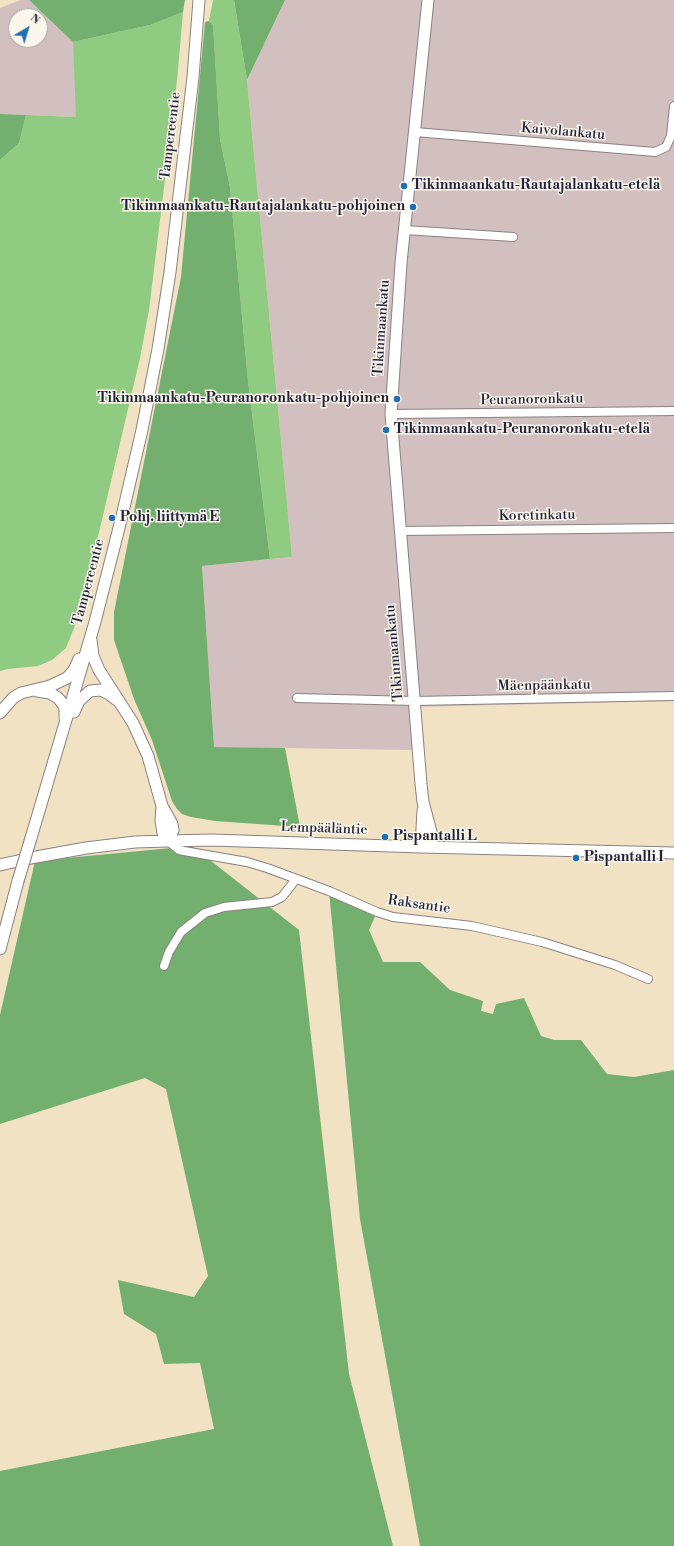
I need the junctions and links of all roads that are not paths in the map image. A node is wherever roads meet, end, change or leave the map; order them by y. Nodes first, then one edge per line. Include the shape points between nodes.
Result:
1 (199, 0) edge
2 (428, 0) edge
3 (674, 106) edge
4 (415, 132) junction
5 (405, 230) junction
6 (513, 237) dead end
7 (674, 411) edge
8 (391, 414) junction
9 (674, 528) edge
10 (400, 531) junction
11 (95, 622) junction
12 (91, 636) junction
13 (31, 690) junction
14 (674, 696) edge
15 (297, 698) dead end
16 (414, 701) junction
17 (126, 711) junction
18 (0, 713) edge
19 (65, 725) junction
20 (55, 758) junction
21 (168, 841) junction
22 (427, 847) junction
23 (674, 853) edge
24 (0, 865) edge
25 (296, 879) junction
26 (0, 949) edge
27 (164, 966) dead end
28 (648, 979) dead end

1 - 11 main road, Tampereentie via 193,77 158,349 142,430
2 - 4 main road, Tikinmaankatu
3 - 4 street, Kaivolankatu via 672,136 666,147 655,152
4 - 5 main road, Tikinmaankatu
5 - 6 street
5 - 8 main road, Tikinmaankatu
7 - 8 street, Peuranoronkatu
8 - 10 main road, Tikinmaankatu
9 - 10 street, Koretinkatu
10 - 16 main road, Tikinmaankatu
11 - 12 main road, Tampereentie
11 - 13 main road via 71,675 58,683
12 - 17 main road via 96,662
12 - 19 main road, Tampereentie
13 - 18 main road via 13,698
13 - 19 main road via 50,693 58,698 65,709
14 - 16 street, Mäenpäänkatu
15 - 16 street, Mäenpäänkatu
16 - 22 main road, Tikinmaankatu via 423,802 421,832
17 - 20 main road via 109,694 101,690 86,693 77,705 68,733
17 - 21 main road via 141,738 162,806 170,820 173,830
19 - 20 main road, Tampereentie
20 - 26 main road, Tampereentie, bridge
21 - 22 main road, Lempääläntie via 212,840
21 - 24 main road, Lempääläntie via 86,848
21 - 25 street, Raksantie via 179,850 247,862
22 - 23 main road, Lempääläntie
25 - 27 street via 282,897 272,902 224,907 205,913 181,932
25 - 28 street, Raksantie via 393,917 472,926 542,942 615,965

